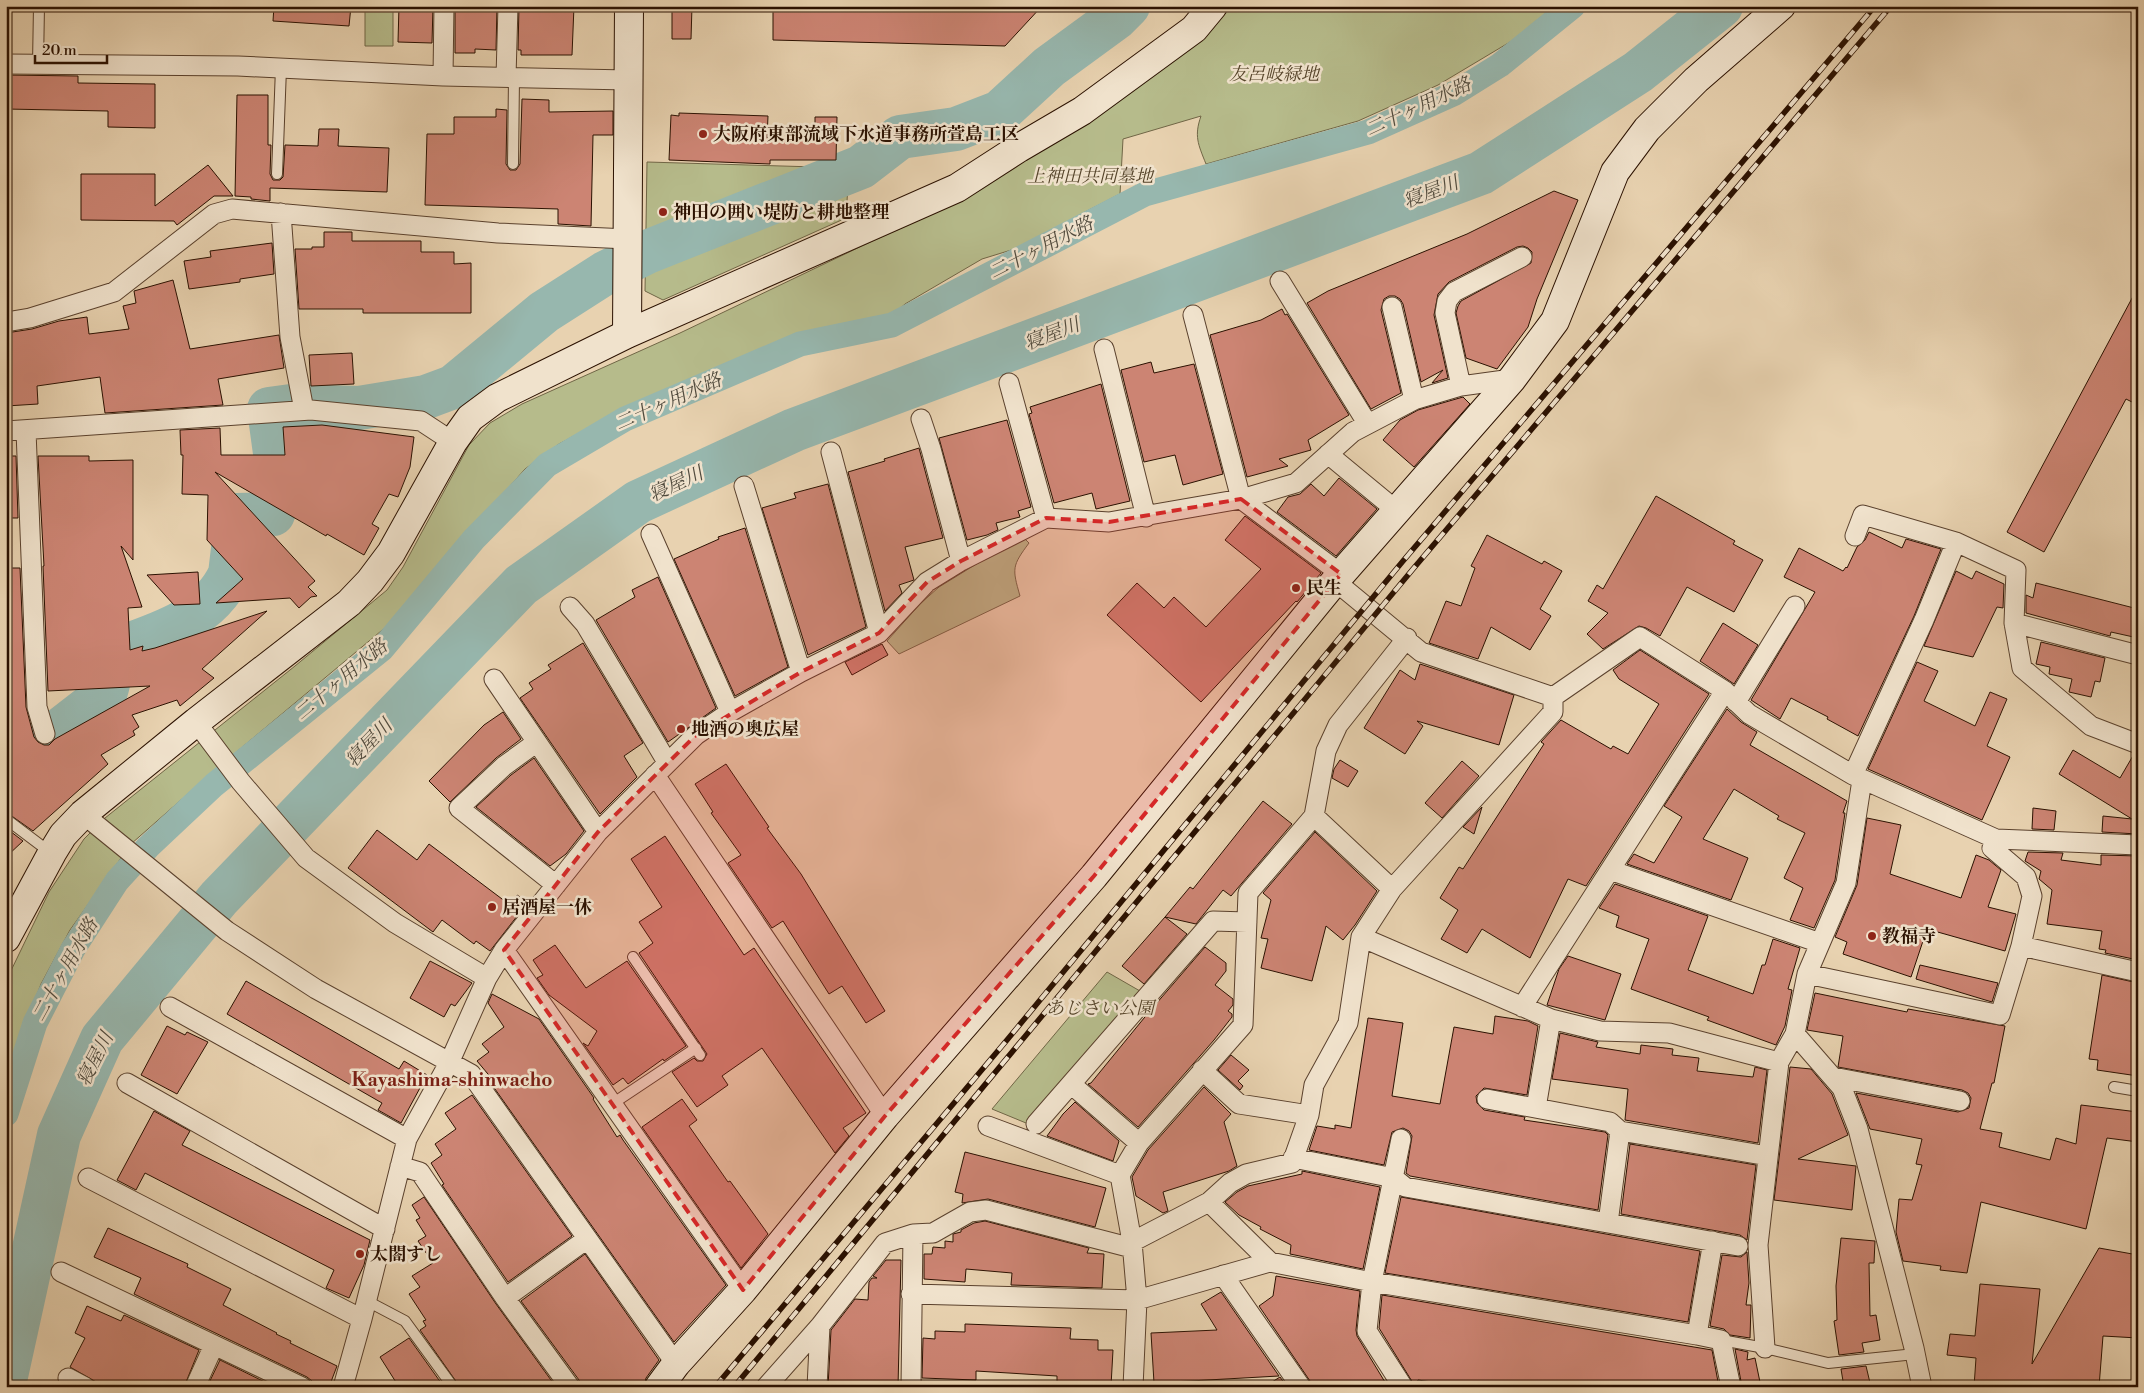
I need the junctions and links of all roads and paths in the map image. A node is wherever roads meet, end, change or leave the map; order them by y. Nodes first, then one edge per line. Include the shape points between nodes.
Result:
1 (39, 6) edge
2 (444, 6) edge
3 (508, 6) edge
4 (629, 6) edge
5 (1213, 6) edge
6 (1781, 6) edge
7 (6, 64) edge
8 (38, 64) junction
9 (281, 68) junction
10 (443, 76) junction
11 (510, 77) junction
12 (628, 80) junction
13 (513, 164) dead end
14 (277, 174) dead end
15 (281, 213) junction
16 (628, 239) junction
17 (1522, 258) dead end
18 (1280, 281) dead end
19 (1392, 307) dead end
20 (1193, 316) dead end
21 (6, 322) edge
22 (627, 334) junction
23 (1104, 349) dead end
24 (1512, 379) junction
25 (1009, 383) dead end
26 (1461, 386) junction
27 (1414, 400) junction
28 (304, 410) junction
29 (920, 419) dead end
30 (1367, 423) junction
31 (6, 431) edge
32 (26, 431) junction
33 (453, 442) junction
34 (831, 452) dead end
35 (1328, 454) junction
36 (744, 486) dead end
37 (1241, 499) junction
38 (1397, 510) junction
39 (1146, 517) junction
40 (1046, 518) junction
41 (651, 534) dead end
42 (1855, 536) dead end
43 (1956, 542) junction
44 (961, 561) junction
45 (1338, 578) junction
46 (1795, 606) dead end
47 (570, 608) dead end
48 (2014, 623) junction
49 (879, 633) junction
50 (1406, 638) junction
51 (2138, 655) edge
52 (801, 672) junction
53 (494, 679) dead end
54 (1730, 696) junction
55 (1553, 697) junction
56 (730, 712) junction
57 (201, 730) junction
58 (45, 734) dead end
59 (537, 742) junction
60 (2138, 744) edge
61 (661, 768) junction
62 (1857, 777) junction
63 (83, 814) junction
64 (1314, 816) junction
65 (6, 819) edge
66 (598, 832) junction
67 (1996, 839) junction
68 (2138, 846) edge
69 (52, 853) junction
70 (1610, 870) junction
71 (556, 885) junction
72 (1392, 889) junction
73 (1247, 922) junction
74 (1361, 936) junction
75 (6, 938) edge
76 (1820, 943) junction
77 (2021, 946) junction
78 (504, 950) junction
79 (633, 957) dead end
80 (2138, 972) edge
81 (1807, 974) junction
82 (487, 978) junction
83 (170, 1007) dead end
84 (1522, 1007) junction
85 (1550, 1019) junction
86 (1795, 1034) junction
87 (450, 1061) junction
88 (1779, 1062) junction
89 (1202, 1070) junction
90 (1833, 1077) junction
91 (127, 1083) dead end
92 (1071, 1084) junction
93 (2114, 1087) dead end
94 (2138, 1091) edge
95 (1487, 1099) dead end
96 (1960, 1101) dead end
97 (612, 1104) junction
98 (1536, 1108) junction
99 (1309, 1115) junction
100 (885, 1116) junction
101 (1036, 1124) dead end
102 (988, 1126) dead end
103 (1620, 1131) junction
104 (407, 1139) junction
105 (1400, 1139) dead end
106 (1139, 1143) junction
107 (1768, 1156) junction
108 (1293, 1158) junction
109 (400, 1166) junction
110 (1120, 1175) junction
111 (88, 1178) dead end
112 (1394, 1178) junction
113 (1209, 1202) junction
114 (1608, 1223) junction
115 (385, 1229) junction
116 (912, 1234) junction
117 (587, 1239) junction
118 (1713, 1241) junction
119 (1132, 1245) junction
120 (1738, 1246) dead end
121 (1270, 1262) junction
122 (62, 1272) dead end
123 (1223, 1275) junction
124 (1372, 1282) junction
125 (743, 1290) junction
126 (911, 1294) junction
127 (505, 1298) junction
128 (1137, 1300) junction
129 (364, 1310) junction
130 (820, 1326) junction
131 (1697, 1335) junction
132 (1722, 1340) junction
133 (214, 1345) junction
134 (1765, 1348) junction
135 (1915, 1354) junction
136 (676, 1364) junction
137 (68, 1378) dead end
138 (86, 1387) edge
139 (195, 1387) edge
140 (302, 1387) edge
141 (343, 1387) edge
142 (453, 1387) edge
143 (570, 1387) edge
144 (658, 1387) edge
145 (766, 1387) edge
146 (817, 1387) edge
147 (911, 1387) edge
148 (1133, 1387) edge
149 (1300, 1387) edge
150 (1402, 1387) edge
151 (1732, 1387) edge
152 (1922, 1387) edge

1 - 8 lane
2 - 10 street
3 - 11 street
4 - 12 street
5 - 22 street via 1194,29 1082,111 957,188
6 - 24 street via 1696,80 1647,129 1615,172 1555,321
7 - 8 street
8 - 9 street
9 - 10 street
9 - 14 lane
10 - 11 street
11 - 12 street
11 - 13 lane
12 - 16 street
15 - 16 street via 498,233
15 - 21 street via 232,209 214,214 114,292 30,318
15 - 28 street via 290,337
16 - 22 street
17 - 26 street via 1454,292 1447,300 1445,313
18 - 30 street
19 - 27 street
20 - 37 street
22 - 33 street via 497,398 470,418
23 - 39 street
24 - 26 street
24 - 38 street
25 - 40 street
26 - 27 street
27 - 30 street
28 - 32 street
28 - 33 street via 421,421
29 - 44 street
30 - 35 street
31 - 32 street
32 - 58 street via 37,707
33 - 57 street via 391,553 370,581 349,603
34 - 49 street
35 - 37 street via 1296,483
35 - 38 street
36 - 52 street
37 - 39 street
37 - 45 street
38 - 45 street
39 - 40 street via 1109,522
40 - 44 street
41 - 56 street
42 - 43 street via 1863,515
43 - 48 street via 2016,570
43 - 62 street
44 - 49 street via 927,582
45 - 50 street
45 - 100 street via 1094,876
46 - 54 street
47 - 61 street via 585,624
48 - 51 street
48 - 60 street via 2022,668 2091,726
49 - 52 street
50 - 55 street via 1421,652
50 - 64 street via 1338,725 1326,752
52 - 56 street
53 - 59 street
54 - 55 street via 1640,637
54 - 62 street via 1749,714
54 - 70 street
55 - 72 street via 1553,712
56 - 61 street via 696,735
57 - 63 street
57 - 82 street via 306,858 395,923
59 - 66 street
59 - 71 street via 504,766 459,808
61 - 66 street
61 - 100 street
62 - 67 street
62 - 76 street via 1846,883
63 - 69 street via 63,835
63 - 87 street via 220,925 316,989
64 - 72 street
64 - 73 street via 1248,893
65 - 69 lane
66 - 71 street
67 - 68 street
67 - 77 street via 1992,848 2026,877 2032,896
69 - 75 street
70 - 76 street
70 - 84 street
71 - 78 street
72 - 74 street
73 - 89 street via 1243,1025
73 - 92 street via 1213,921
74 - 84 street
74 - 99 street via 1348,1023 1314,1086
76 - 81 street
77 - 80 street
77 - 81 street via 2000,1015
78 - 82 street
78 - 97 street
79 - 97 lane via 698,1052
81 - 86 street
82 - 87 street
83 - 104 street
84 - 85 street
85 - 88 street via 1600,1031 1669,1033
85 - 98 street
86 - 88 street
86 - 90 street
87 - 104 street
87 - 117 street via 471,1074
88 - 107 street
89 - 99 street via 1239,1104
89 - 106 street
90 - 96 street
90 - 135 street via 1842,1088 1858,1129
91 - 115 street
92 - 101 street
92 - 106 street
93 - 94 lane
95 - 98 street
97 - 125 street
98 - 103 street via 1610,1122
99 - 108 street
100 - 125 street
102 - 110 street
103 - 107 street
103 - 114 street
104 - 109 street
105 - 112 street
106 - 110 street
107 - 134 street via 1758,1245
108 - 112 street
108 - 113 street via 1292,1163 1246,1174 1230,1182
109 - 115 street
109 - 127 street via 420,1172
110 - 119 street
111 - 129 street
112 - 114 street via 1405,1187
112 - 124 street
113 - 119 street
113 - 121 street
114 - 118 street
115 - 129 street
116 - 119 street via 933,1233 970,1212 986,1210
116 - 126 street
116 - 130 street via 885,1243
117 - 127 street
117 - 136 street
118 - 120 street
118 - 131 street
119 - 128 street
121 - 123 street
121 - 124 street
122 - 133 street
123 - 128 street
123 - 149 street
124 - 131 street
124 - 150 street via 1367,1331
125 - 136 street
126 - 128 street
126 - 147 street
127 - 143 street
128 - 148 street
129 - 141 street
129 - 142 lane via 405,1321
130 - 145 street
130 - 146 street
131 - 132 street
132 - 134 lane
132 - 151 street
133 - 139 street
133 - 140 street
134 - 135 lane via 1828,1363
135 - 152 street
136 - 144 street
137 - 138 street

